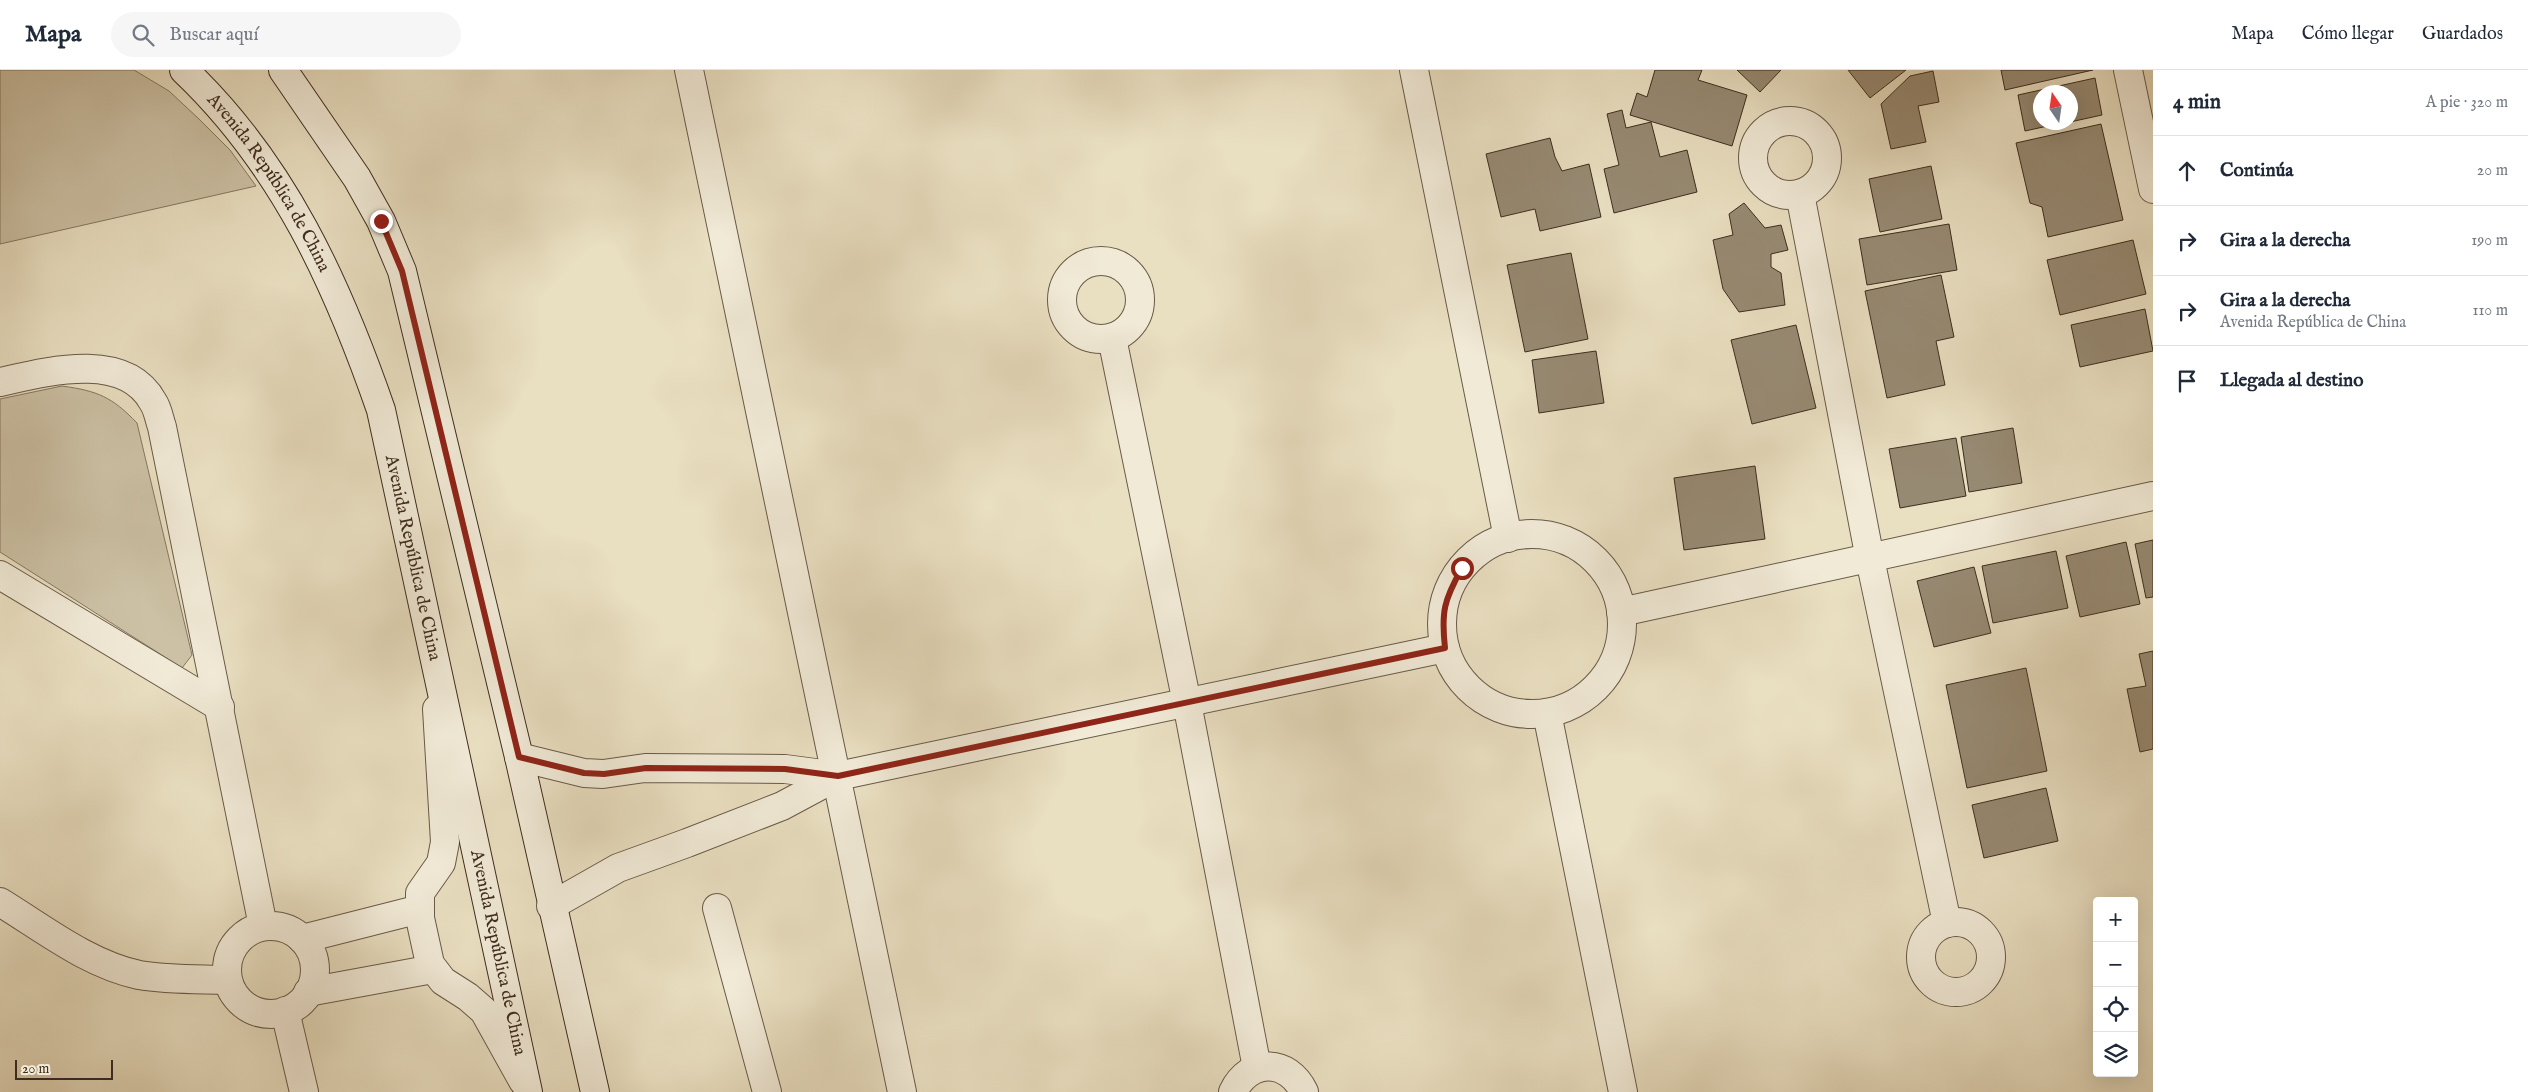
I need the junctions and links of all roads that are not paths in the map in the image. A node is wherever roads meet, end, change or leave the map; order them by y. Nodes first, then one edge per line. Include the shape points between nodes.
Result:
1 (184, 70) edge
2 (283, 70) edge
3 (689, 70) edge
4 (1414, 70) edge
5 (2128, 70) edge
6 (2153, 189) edge
7 (1800, 194) dead end
8 (1112, 338) dead end
9 (0, 382) edge
10 (2153, 496) edge
11 (1508, 538) junction
12 (1870, 559) junction
13 (0, 575) edge
14 (1621, 612) junction
15 (433, 645) junction
16 (1445, 648) junction
17 (1187, 703) junction
18 (220, 707) junction
19 (1547, 713) junction
20 (519, 757) junction
21 (838, 776) junction
22 (0, 902) edge
23 (552, 906) junction
24 (716, 908) dead end
25 (420, 909) junction
26 (1946, 923) dead end
27 (263, 926) junction
28 (302, 939) junction
29 (434, 969) junction
30 (227, 980) junction
31 (308, 992) junction
32 (286, 1011) junction
33 (1257, 1068) junction
34 (528, 1091) edge
35 (304, 1092) edge
36 (595, 1092) edge
37 (767, 1092) edge
38 (902, 1092) edge
39 (1233, 1092) edge
40 (1304, 1092) edge
41 (1623, 1092) edge

1 - 15 street, Avenida República de China via 211,96 256,151 317,252 350,326 381,410
2 - 20 street via 357,178 381,221 402,271
3 - 21 street
4 - 11 street
5 - 6 street
7 - 12 street
8 - 17 street
9 - 18 street via 70,368 93,369 130,379 146,391 162,427
10 - 12 street
11 - 14 street via 1536,534 1563,540 1587,552 1606,572 1619,597
11 - 16 street via 1482,549 1462,568 1448,593 1442,620
12 - 14 street
12 - 26 street
13 - 18 street
14 - 19 street via 1623,626 1618,655 1603,681 1581,701
15 - 25 street via 445,842 441,863 420,893
15 - 34 street, Avenida República de China
16 - 17 street
16 - 19 street via 1456,673 1474,694 1499,708 1526,715
17 - 21 street
17 - 33 street
18 - 27 street
19 - 41 street
20 - 21 street via 584,773 604,774 646,768 785,769
20 - 23 street
21 - 23 street via 782,806 618,868
21 - 38 street
22 - 30 street via 87,956 110,966 178,979
23 - 36 street
24 - 37 street
25 - 28 street
25 - 29 street via 425,949
27 - 28 street via 284,928
27 - 30 street via 250,931 230,952
28 - 31 street via 314,964 314,979
29 - 31 street
29 - 34 street via 443,981 484,1011
30 - 32 street via 233,993 256,1012
31 - 32 street via 299,1004
32 - 35 street
33 - 39 street via 1246,1074
33 - 40 street via 1281,1068 1299,1082

